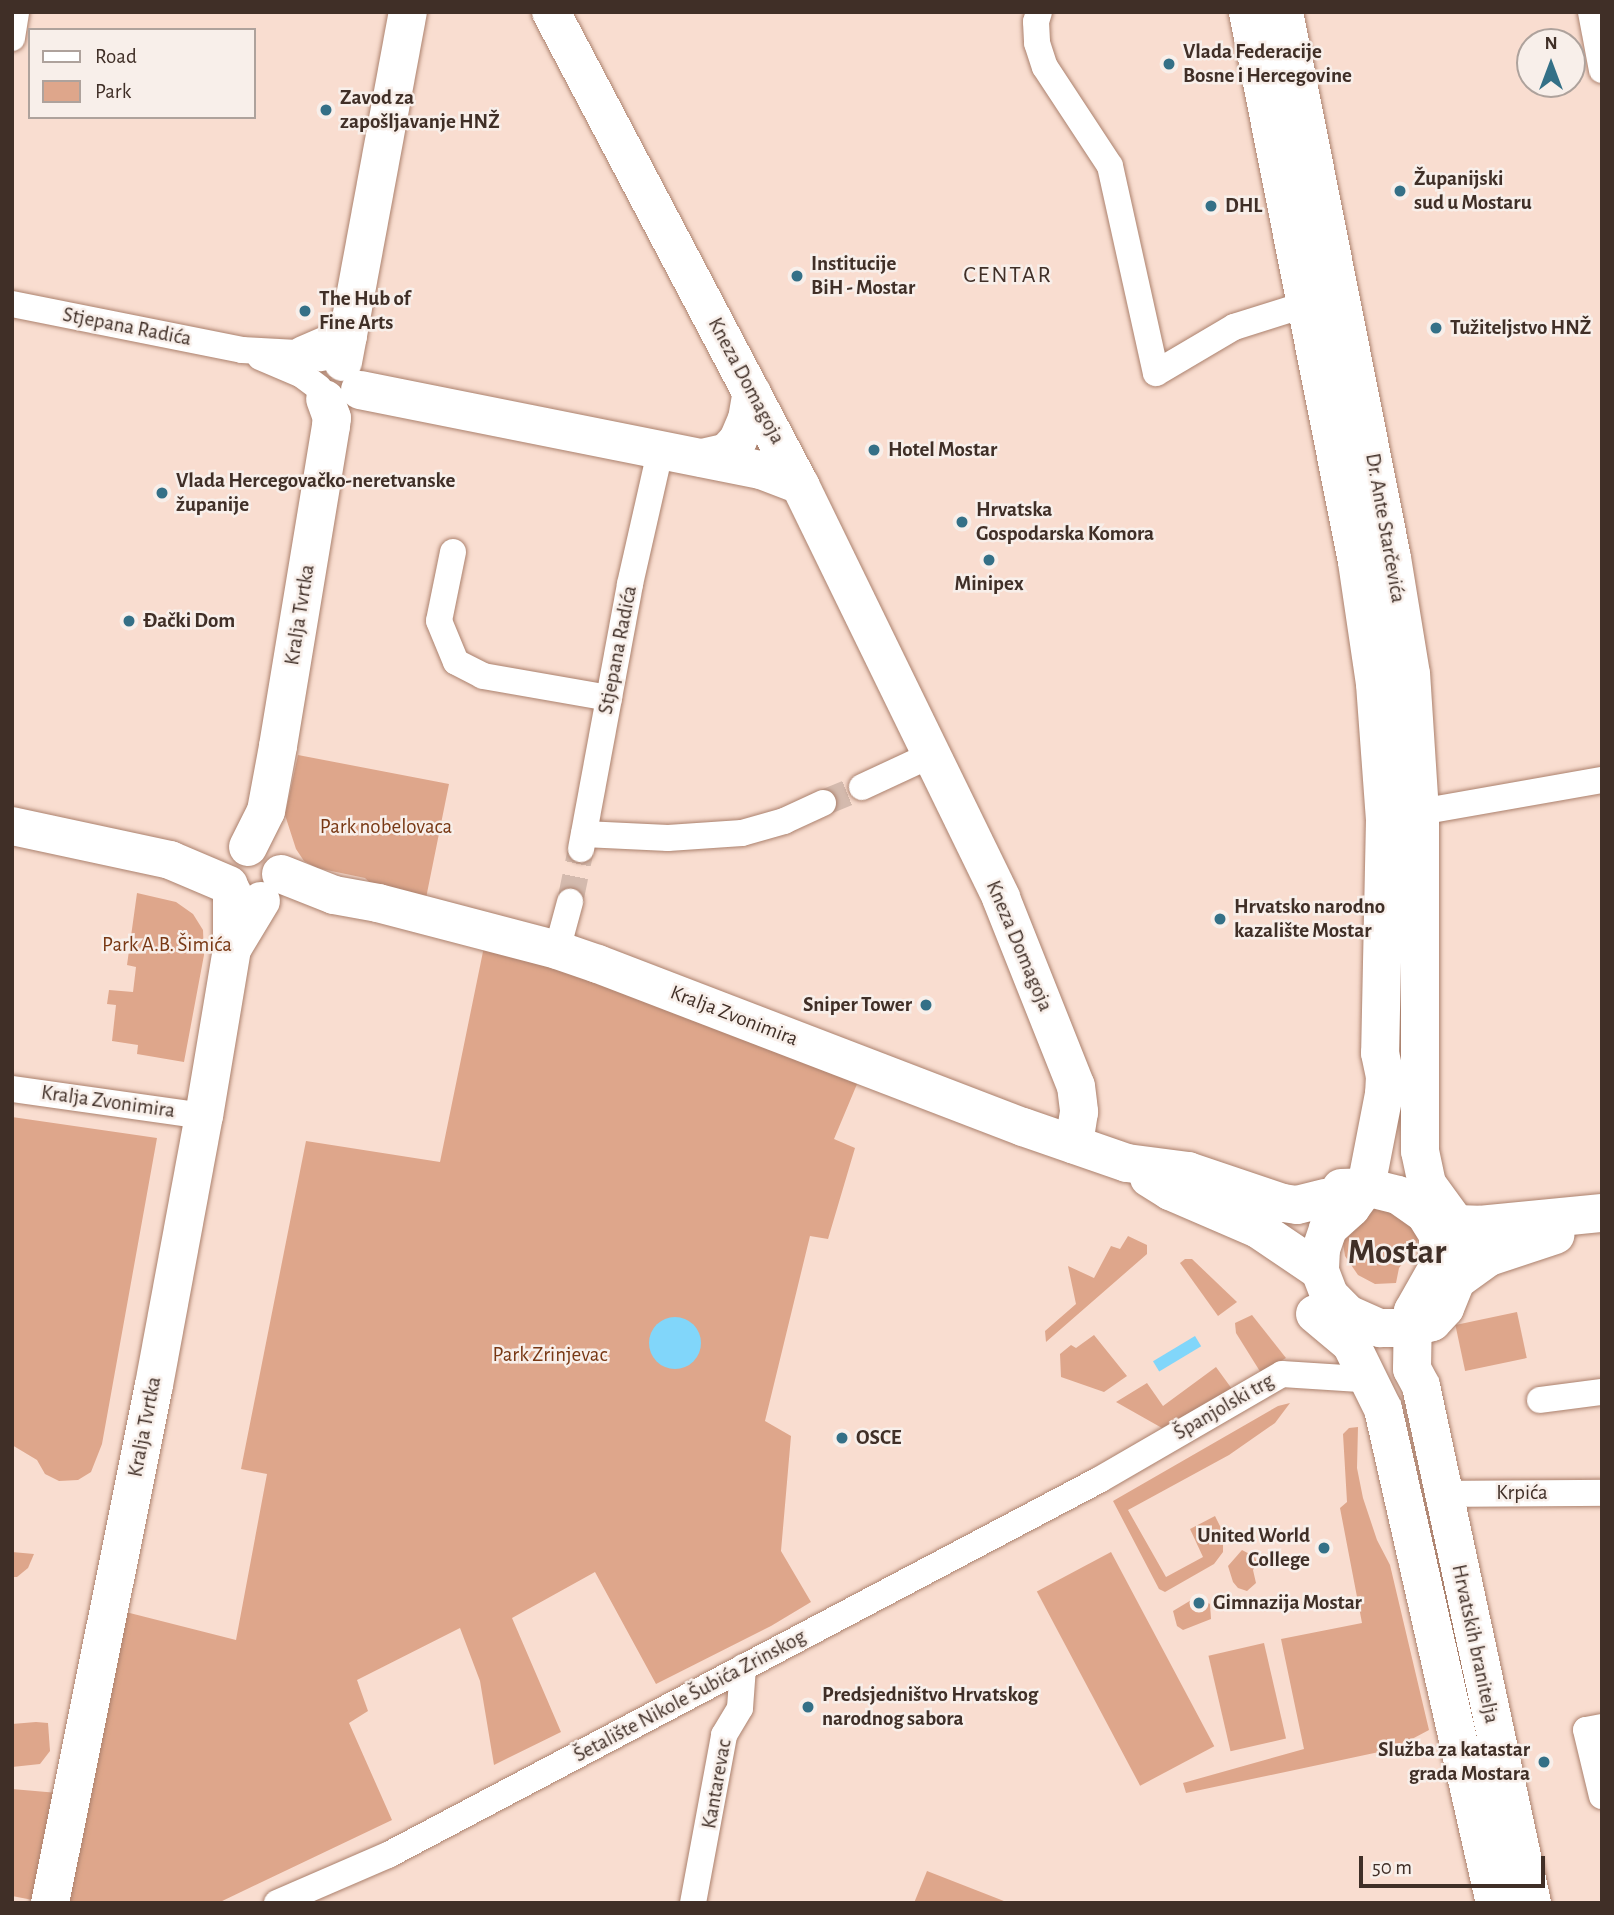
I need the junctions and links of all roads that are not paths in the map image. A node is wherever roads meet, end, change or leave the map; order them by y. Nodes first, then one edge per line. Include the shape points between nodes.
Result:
1 (16, 12) edge
2 (551, 12) edge
3 (1039, 12) edge
4 (1248, 12) edge
5 (1284, 12) edge
6 (1591, 12) edge
7 (408, 19) edge
8 (12, 38) edge
9 (1602, 70) edge
10 (12, 304) edge
11 (1307, 304) junction
12 (242, 350) junction
13 (335, 379) junction
14 (752, 392) junction
15 (660, 452) junction
16 (702, 458) junction
17 (800, 485) junction
18 (453, 552) dead end
19 (609, 698) junction
20 (930, 755) junction
21 (1602, 779) edge
22 (862, 787) tunnel mouth
23 (822, 803) tunnel mouth
24 (1420, 812) junction
25 (12, 826) edge
26 (253, 877) junction
27 (570, 902) tunnel mouth
28 (557, 950) junction
29 (1399, 1052) junction
30 (12, 1088) edge
31 (204, 1116) junction
32 (1074, 1145) junction
33 (1127, 1163) junction
34 (1345, 1191) junction
35 (1431, 1213) junction
36 (1602, 1213) edge
37 (1602, 1220) edge
38 (1309, 1263) junction
39 (1457, 1280) junction
40 (1357, 1320) junction
41 (1421, 1325) junction
42 (1360, 1378) dead end
43 (1602, 1392) edge
44 (1540, 1400) dead end
45 (1383, 1409) junction
46 (1098, 1480) joint
47 (1602, 1493) edge
48 (1443, 1494) junction
49 (743, 1668) junction
50 (1594, 1728) edge
51 (1602, 1796) edge
52 (50, 1903) edge
53 (277, 1903) edge
54 (693, 1903) edge
55 (1495, 1903) edge
56 (1532, 1903) edge

1 - 8 street
2 - 14 main road, Kneza Domagoja
3 - 11 street via 1037,43 1045,67 1110,166 1156,373 1234,327
4 - 11 main road
5 - 24 main road, Dr. Ante Starčevića via 1392,558 1410,674
6 - 9 street
7 - 13 main road, Kralja Tvrtka
10 - 12 street, Stjepana Radića
11 - 29 main road via 1376,684
12 - 13 street, Stjepana Radića
12 - 13 street, Stjepana Radića via 302,375
13 - 15 main road, Stjepana Radića
13 - 26 main road, Kralja Tvrtka
14 - 16 main road via 738,440 727,452
14 - 17 main road, Kneza Domagoja
15 - 16 main road, Stjepana Radića
15 - 19 street, Stjepana Radića
16 - 17 main road, Stjepana Radića via 761,470
17 - 20 main road, Kneza Domagoja
18 - 19 street via 439,621 456,662 483,676
19 - 23 street, Stjepana Radića via 582,841 741,833 785,821
20 - 22 street
20 - 32 main road, Kneza Domagoja via 1001,898 1071,1071 1079,1099
21 - 24 street
24 - 29 main road, Dr. Ante Starčevića
25 - 26 main road, Kralja Zvonimira
26 - 28 main road, Kralja Zvonimira via 378,903
26 - 31 main road, Kralja Tvrtka via 232,949
27 - 28 street
28 - 32 main road, Kralja Zvonimira
29 - 34 main road, Dr. Ante Starčevića via 1385,1076 1384,1094
29 - 35 main road, Dr. Ante Starčevića via 1422,1073 1422,1170
29 - 35 main road, Dr. Ante Starčevića via 1408,1071 1403,1123 1405,1181
30 - 31 street, Kralja Zvonimira
31 - 52 main road, Kralja Tvrtka
32 - 33 main road, Kralja Zvonimira
33 - 34 main road, Kralja Zvonimira via 1188,1171 1297,1205
33 - 38 main road, Kralja Zvonimira via 1170,1191 1240,1221
34 - 35 main road
34 - 38 main road via 1352,1208 1328,1229 1321,1249
35 - 36 main road via 1501,1224
35 - 39 main road, Dr. Ante Starčevića via 1462,1253
35 - 41 main road via 1441,1255 1413,1311
37 - 39 main road via 1489,1257
38 - 40 main road via 1329,1295
38 - 45 main road via 1299,1285 1305,1298 1325,1325 1351,1344
39 - 41 main road via 1445,1308
40 - 41 main road via 1380,1328
40 - 45 main road via 1372,1343 1383,1374
41 - 48 main road, Hrvatskih branitelja via 1412,1370 1421,1385
42 - 46 street, Španjolski trg via 1282,1374
43 - 44 street
45 - 55 main road
46 - 49 street, Šetalište Nikole Šubića Zrinskog
47 - 48 street, Krpića
48 - 56 main road, Hrvatskih branitelja
49 - 53 street, Šetalište Nikole Šubića Zrinskog via 388,1855
49 - 54 street, Kantarevac via 740,1708 724,1734
50 - 51 street

